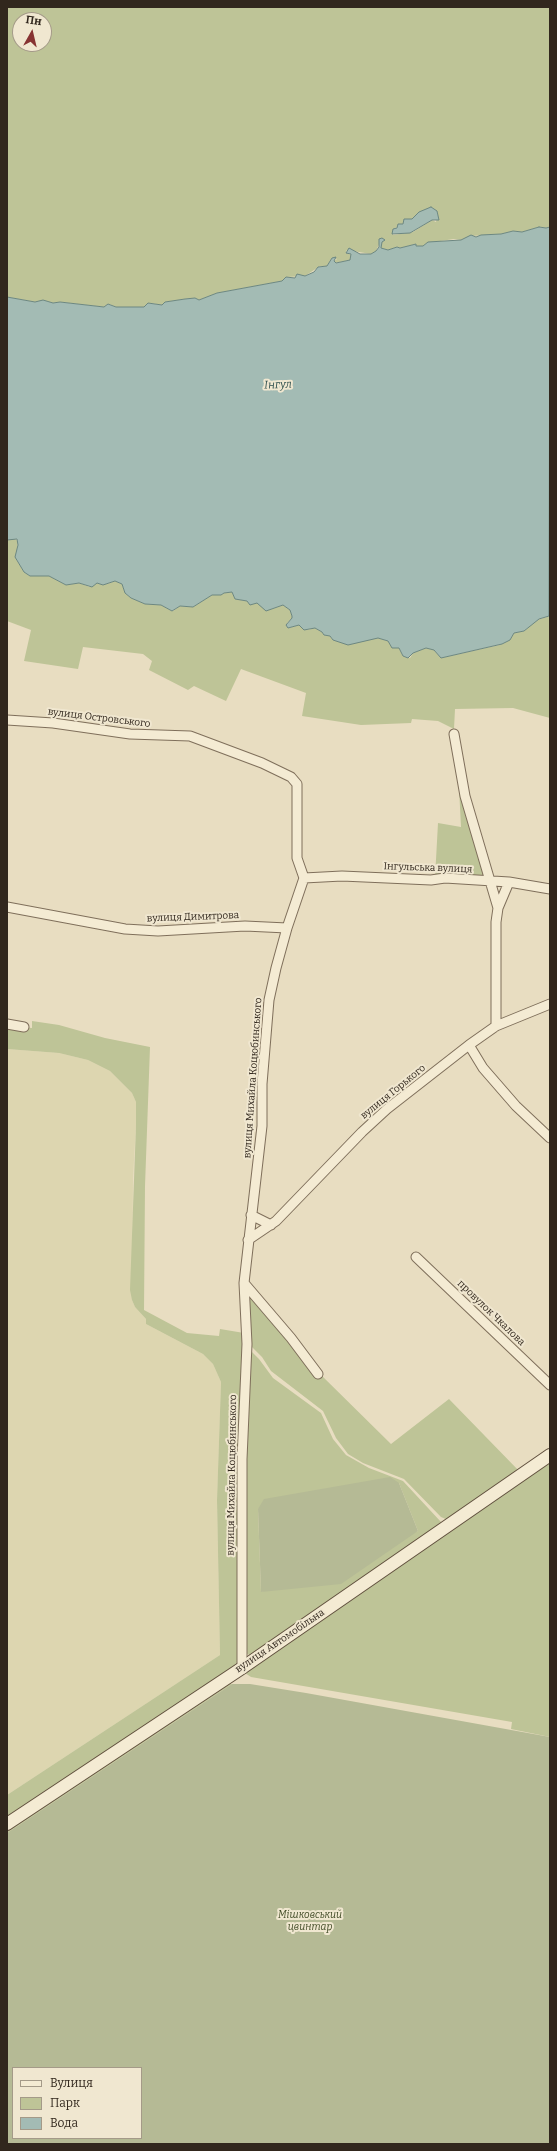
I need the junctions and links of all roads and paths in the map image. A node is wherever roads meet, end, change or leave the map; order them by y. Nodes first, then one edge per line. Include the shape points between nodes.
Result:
1 (7, 720) edge
2 (454, 734) dead end
3 (304, 878) junction
4 (489, 881) junction
5 (509, 882) junction
6 (550, 889) edge
7 (7, 907) edge
8 (498, 908) junction
9 (287, 928) junction
10 (550, 1004) edge
11 (7, 1024) edge
12 (496, 1026) junction
13 (24, 1027) dead end
14 (469, 1045) junction
15 (550, 1138) edge
16 (251, 1215) junction
17 (271, 1225) junction
18 (248, 1240) junction
19 (416, 1258) dead end
20 (244, 1283) junction
21 (318, 1374) dead end
22 (550, 1385) edge
23 (550, 1455) edge
24 (242, 1668) junction
25 (7, 1824) edge

1 - 3 street, вулиця Островського via 53,723 130,734 190,736 262,763 291,777 297,784 297,858
2 - 4 street via 465,796
3 - 4 street, Інгульська вулиця via 342,876
3 - 9 street, вулиця Михайла Коцюбинського
4 - 5 street, Інгульська вулиця
4 - 8 street via 494,889
5 - 6 street, Інгульська вулиця
5 - 8 street
7 - 9 street, вулиця Димитрова via 125,929 158,931 245,926
8 - 12 street
9 - 16 street, вулиця Михайла Коцюбинського via 269,1000 262,1084 262,1126
10 - 12 street, вулиця Горького
11 - 13 street
12 - 14 street, вулиця Горького
14 - 15 street via 482,1068 516,1106
14 - 17 street, вулиця Горького via 387,1109
16 - 17 street
16 - 18 street, вулиця Михайла Коцюбинського
17 - 18 street, вулиця Горького
18 - 20 street, вулиця Михайла Коцюбинського
19 - 22 street, провулок Чкалова
20 - 21 street
20 - 24 street, вулиця Михайла Коцюбинського via 247,1344 242,1459
23 - 24 street, вулиця Автомобільна
24 - 25 street, вулиця Автомобільна via 233,1677

